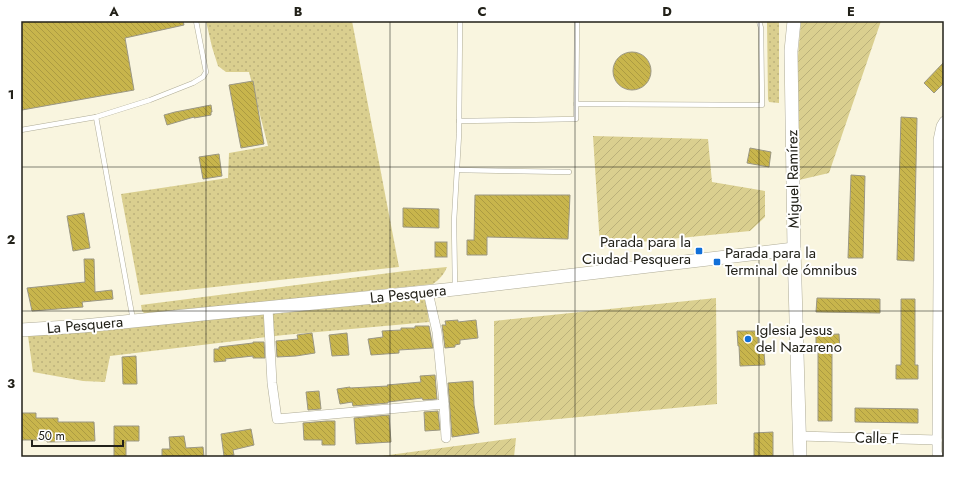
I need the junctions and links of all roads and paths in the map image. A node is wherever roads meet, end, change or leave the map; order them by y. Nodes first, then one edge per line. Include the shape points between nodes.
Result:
1 (196, 21) edge
2 (460, 21) edge
3 (577, 21) edge
4 (759, 21) edge
5 (794, 21) edge
6 (576, 104) junction
7 (96, 117) junction
8 (459, 121) junction
9 (944, 121) edge
10 (21, 130) edge
11 (457, 170) junction
12 (570, 172) dead end
13 (794, 249) junction
14 (455, 289) junction
15 (428, 292) junction
16 (941, 295) edge
17 (268, 308) junction
18 (133, 321) junction
19 (21, 330) edge
20 (444, 404) junction
21 (799, 436) junction
22 (446, 438) dead end
23 (936, 440) junction
24 (800, 457) edge
25 (939, 457) edge

1 - 7 lane via 206,72 203,77 150,100
2 - 8 lane
3 - 6 lane
4 - 6 lane via 762,105
5 - 13 main road, Miguel Ramírez via 791,52
6 - 8 lane via 576,119
7 - 10 lane
7 - 18 lane
8 - 11 lane
9 - 16 street via 938,140
11 - 12 lane
11 - 14 lane via 454,221
13 - 14 main road, La Pesquera
13 - 21 main road, Miguel Ramírez
14 - 15 main road, La Pesquera
15 - 17 main road, La Pesquera
15 - 20 street via 437,332
16 - 23 street
17 - 18 main road, La Pesquera
17 - 20 street via 272,383 277,419
18 - 19 main road, La Pesquera
20 - 22 street
21 - 23 street, Calle F
21 - 24 main road, Miguel Ramírez
23 - 25 street

